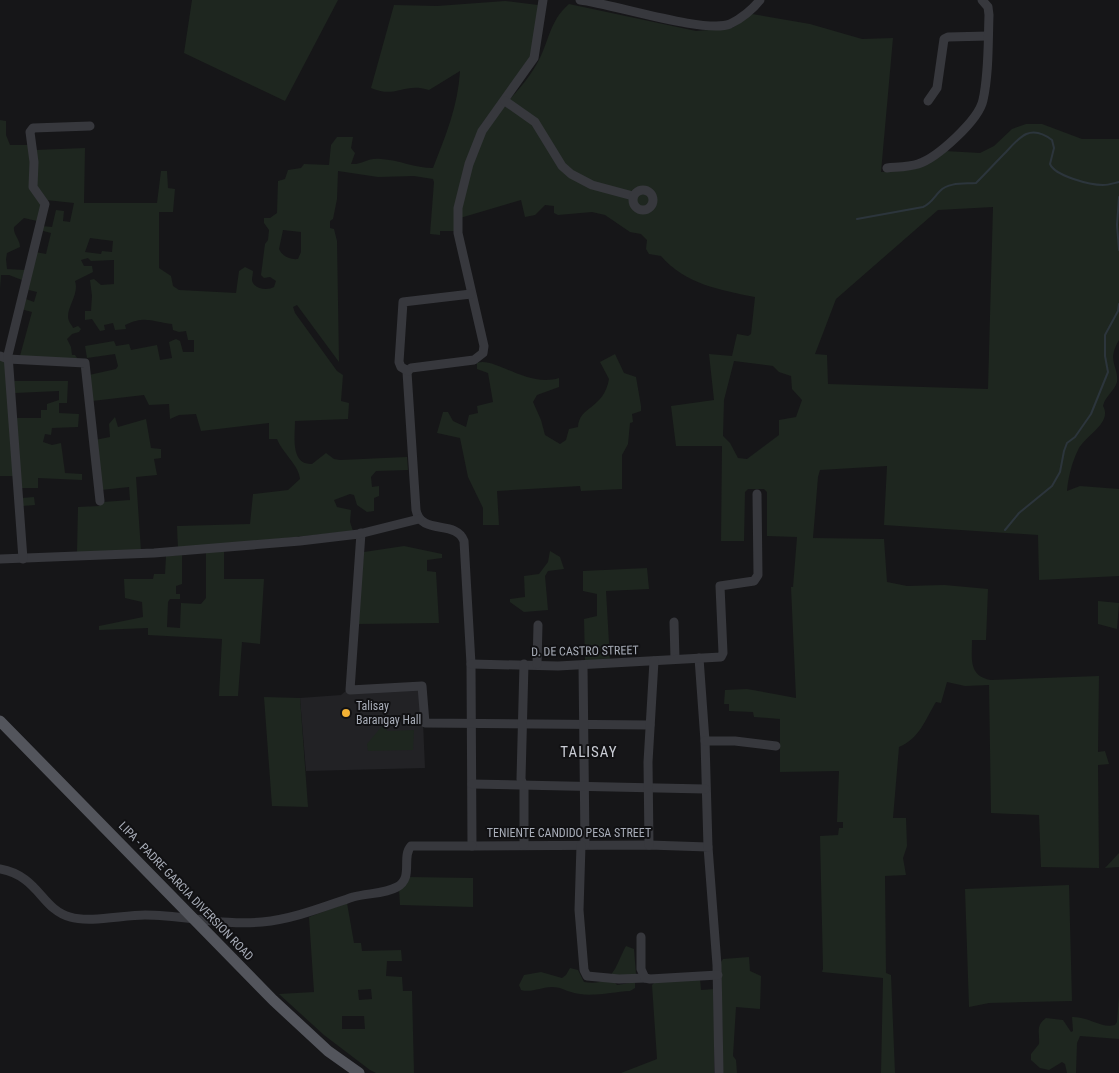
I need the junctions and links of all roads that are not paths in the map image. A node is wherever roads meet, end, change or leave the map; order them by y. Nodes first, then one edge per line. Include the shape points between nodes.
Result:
1 (543, 0) edge
2 (580, 0) edge
3 (760, 0) edge
4 (982, 0) edge
5 (988, 36) junction
6 (505, 100) junction
7 (928, 101) dead end
8 (90, 126) dead end
9 (887, 168) dead end
10 (633, 196) dead end
11 (470, 294) junction
12 (4, 358) edge
13 (408, 370) junction
14 (757, 494) dead end
15 (100, 501) dead end
16 (419, 519) junction
17 (361, 533) junction
18 (23, 558) junction
19 (0, 559) edge
20 (674, 622) dead end
21 (538, 625) dead end
22 (699, 658) junction
23 (675, 659) junction
24 (654, 661) junction
25 (471, 664) junction
26 (524, 664) junction
27 (537, 664) junction
28 (583, 665) junction
29 (0, 721) edge
30 (471, 723) junction
31 (524, 724) junction
32 (585, 724) junction
33 (650, 725) junction
34 (705, 741) junction
35 (776, 746) dead end
36 (472, 784) junction
37 (522, 784) junction
38 (584, 785) junction
39 (649, 788) junction
40 (705, 789) junction
41 (583, 845) junction
42 (649, 845) junction
43 (472, 846) junction
44 (524, 846) junction
45 (708, 847) junction
46 (0, 869) edge
47 (192, 918) junction
48 (641, 937) dead end
49 (718, 975) junction
50 (645, 978) junction
51 (358, 1073) edge
52 (719, 1073) edge

1 - 6 street via 534,58
2 - 3 street via 699,26 729,24
4 - 5 street via 988,7
5 - 7 street via 944,39 937,88
5 - 9 street via 983,100 976,113 953,140 931,158 912,166
6 - 10 street via 535,122 562,166 571,174 592,185
6 - 11 street via 482,131 459,204 458,233
8 - 12 street via 30,130 33,187 45,204
11 - 13 street via 484,346 482,356
11 - 13 street via 403,302 399,362
12 - 15 street via 85,363
12 - 18 street
13 - 16 street via 410,444
14 - 22 street, D. DE CASTRO STREET via 758,578 720,586 723,653 719,657
16 - 17 street
16 - 25 street, TENIENTE CANDIDO PESA STREET via 429,526 456,532 463,538
17 - 18 street via 154,553
17 - 30 street via 350,690 420,686 425,723
18 - 19 street
20 - 23 street
21 - 27 street
22 - 23 street, D. DE CASTRO STREET
22 - 34 street
23 - 24 street, D. DE CASTRO STREET
24 - 28 street, D. DE CASTRO STREET
24 - 33 street
25 - 26 street, D. DE CASTRO STREET
25 - 30 street, TENIENTE CANDIDO PESA STREET
26 - 27 street, D. DE CASTRO STREET
26 - 31 street
27 - 28 street, D. DE CASTRO STREET
28 - 32 street
29 - 47 main road, LIPA - PADRE GARCIA DIVERSION ROAD
30 - 31 street
30 - 36 street, TENIENTE CANDIDO PESA STREET
31 - 32 street
31 - 37 street
32 - 33 street
32 - 38 street
33 - 39 street
34 - 35 street
34 - 40 street
36 - 37 street
36 - 43 street, TENIENTE CANDIDO PESA STREET
37 - 38 street
37 - 44 street
38 - 39 street
38 - 41 street
39 - 40 street
39 - 42 street
40 - 45 street
41 - 42 street, TENIENTE CANDIDO PESA STREET
41 - 44 street, TENIENTE CANDIDO PESA STREET
41 - 50 street via 579,910 584,970 587,976 619,980
42 - 45 street, TENIENTE CANDIDO PESA STREET
43 - 44 street, TENIENTE CANDIDO PESA STREET
43 - 47 street via 410,846 406,876 398,887 354,896 293,918 236,923
45 - 49 street
46 - 47 street via 27,880 54,909 71,918 149,915
47 - 51 main road, LIPA - PADRE GARCIA DIVERSION ROAD via 305,1030
48 - 50 street
49 - 50 street
49 - 52 street

